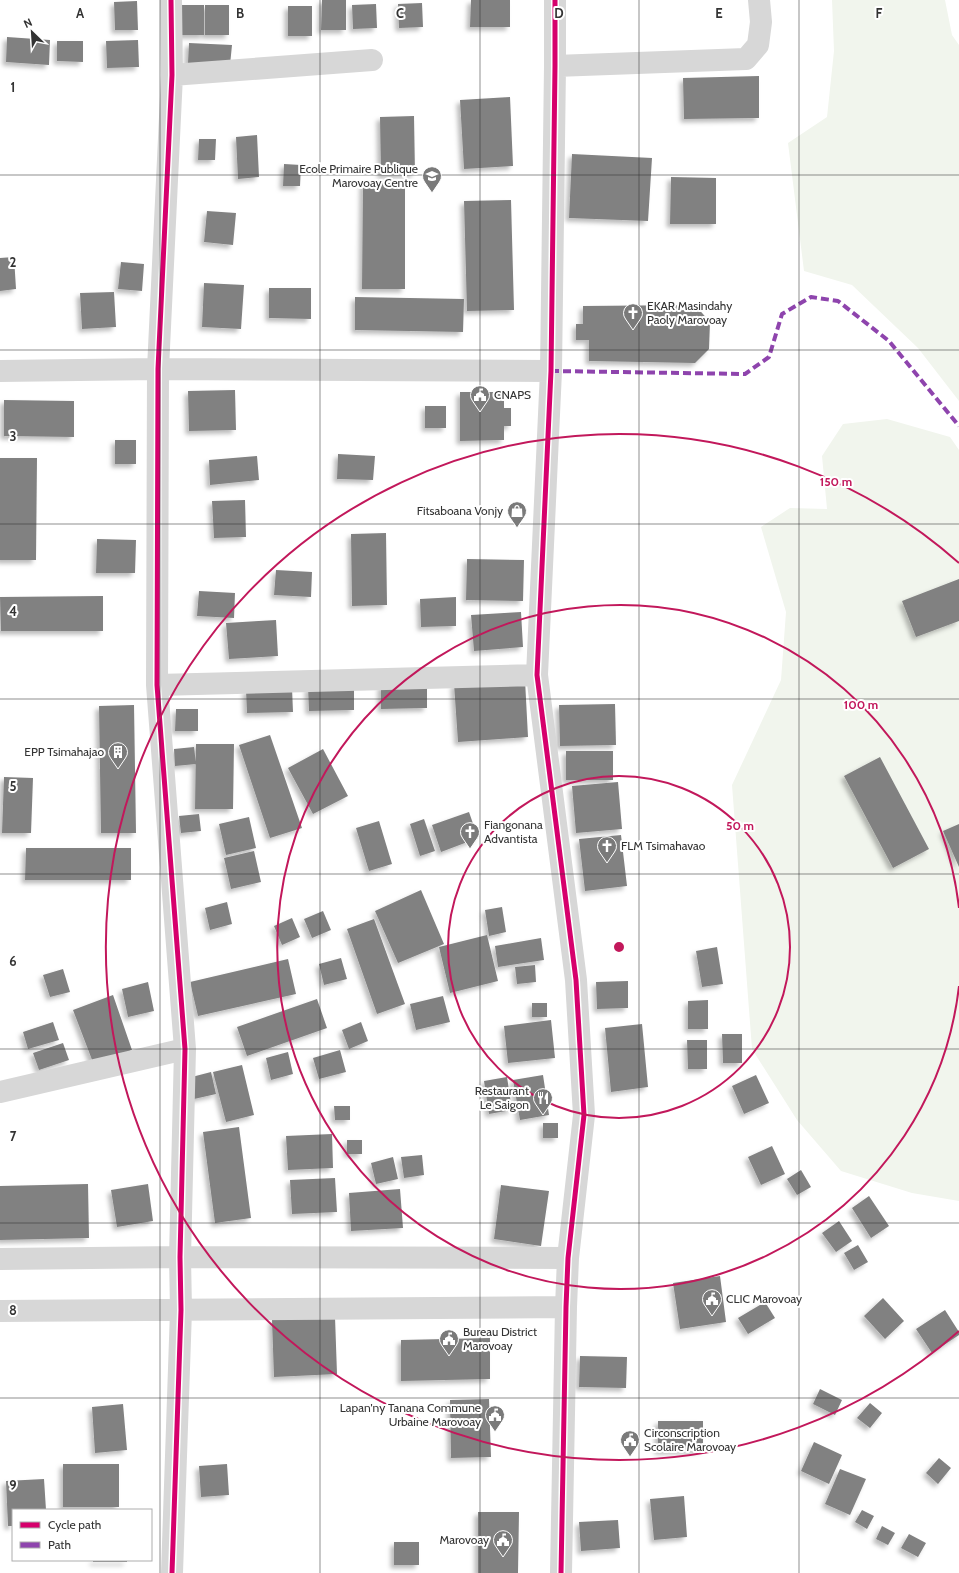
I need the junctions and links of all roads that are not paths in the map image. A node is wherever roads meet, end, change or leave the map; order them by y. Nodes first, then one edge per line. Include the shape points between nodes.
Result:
1 (171, 0) edge
2 (555, 0) edge
3 (759, 0) edge
4 (372, 60) dead end
5 (555, 66) junction
6 (172, 75) junction
7 (158, 369) junction
8 (0, 371) edge
9 (550, 371) junction
10 (537, 675) junction
11 (157, 685) junction
12 (184, 1050) junction
13 (0, 1092) edge
14 (180, 1257) junction
15 (568, 1258) junction
16 (0, 1259) edge
17 (566, 1307) junction
18 (181, 1310) junction
19 (0, 1311) edge
20 (172, 1573) edge
21 (561, 1573) edge

1 - 6 street
2 - 5 street
3 - 5 street via 761,22 758,45 746,59
4 - 6 street
5 - 9 street
6 - 7 street
7 - 8 street
7 - 9 street
7 - 11 street
9 - 10 street
10 - 11 street
10 - 15 street via 576,980 584,1116
11 - 12 street
12 - 13 street
12 - 14 street
14 - 15 street
14 - 16 street
14 - 18 street
15 - 17 street
17 - 18 street
17 - 21 street
18 - 19 street
18 - 20 street

